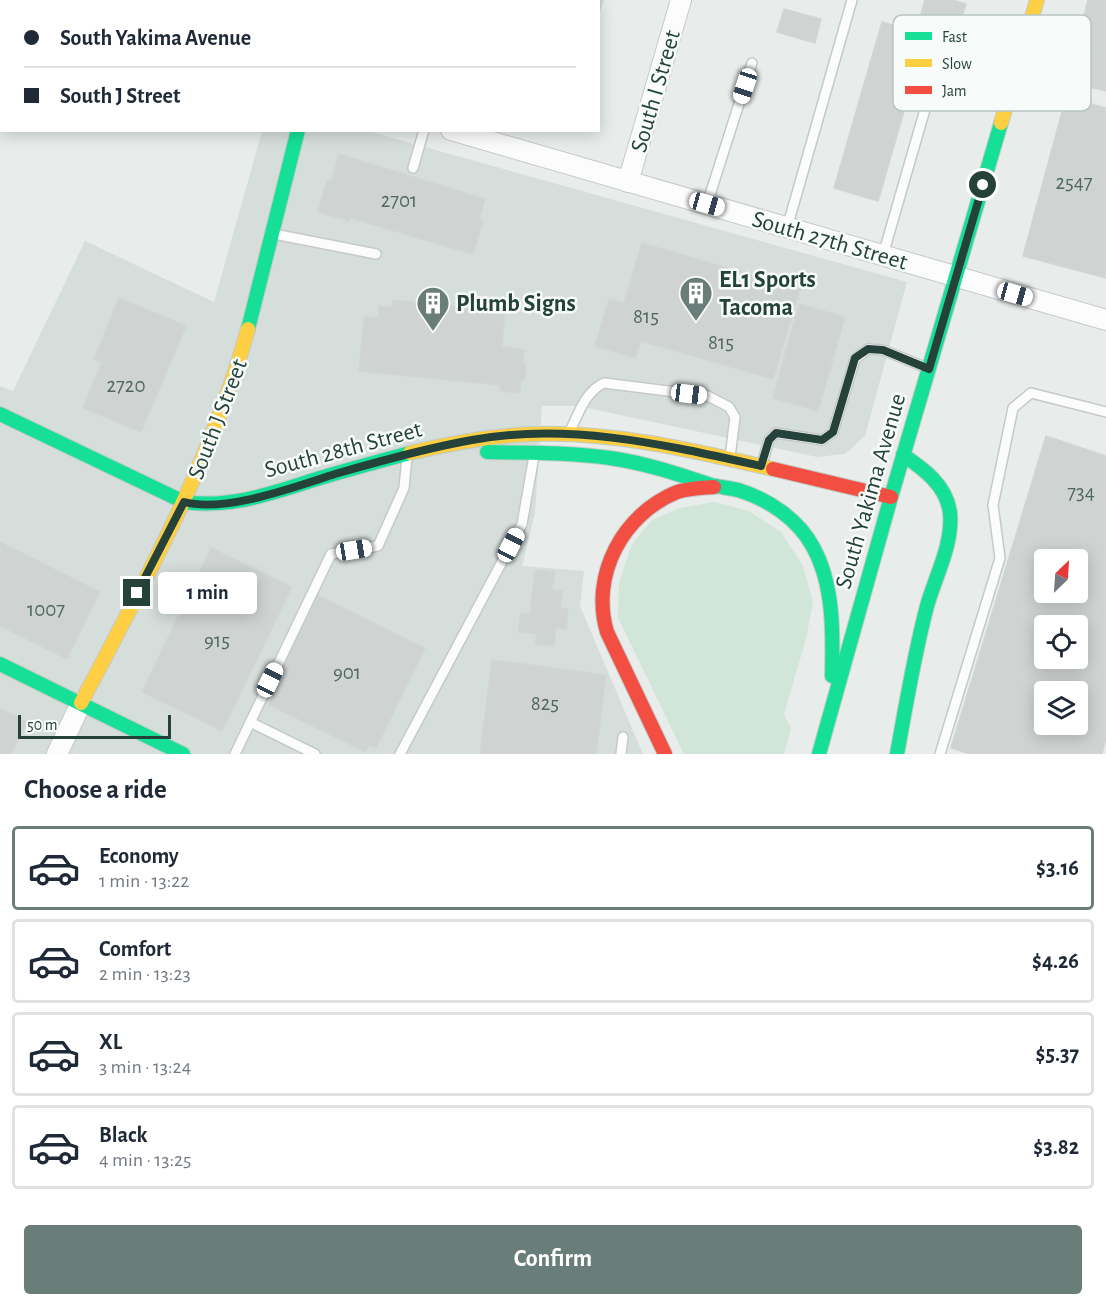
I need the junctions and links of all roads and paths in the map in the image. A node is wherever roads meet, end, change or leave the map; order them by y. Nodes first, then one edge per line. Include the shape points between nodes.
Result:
1 (681, 0) edge
2 (852, 0) edge
3 (1037, 0) edge
4 (1033, 15) edge
5 (752, 63) dead end
6 (925, 111) edge
7 (1005, 111) edge
8 (297, 132) edge
9 (423, 132) edge
10 (458, 132) edge
11 (413, 168) dead end
12 (628, 182) junction
13 (707, 204) junction
14 (787, 228) junction
15 (272, 233) junction
16 (376, 254) dead end
17 (883, 255) junction
18 (957, 277) junction
19 (1106, 320) edge
20 (929, 369) junction
21 (1106, 412) edge
22 (0, 414) edge
23 (569, 434) junction
24 (432, 448) junction
25 (408, 454) junction
26 (534, 454) junction
27 (903, 455) junction
28 (730, 459) junction
29 (761, 466) junction
30 (718, 486) junction
31 (891, 497) junction
32 (184, 502) junction
33 (0, 664) edge
34 (81, 704) junction
35 (831, 716) junction
36 (250, 722) junction
37 (623, 737) dead end
38 (57, 754) edge
39 (183, 754) edge
40 (234, 754) edge
41 (315, 754) edge
42 (399, 754) edge
43 (621, 754) edge
44 (665, 754) edge
45 (819, 754) edge
46 (897, 754) edge
47 (940, 754) edge

1 - 12 street, South I Street
2 - 14 lane
3 - 4 main road, South Yakima Avenue
5 - 13 lane
6 - 17 lane
7 - 18 main road, South Yakima Avenue
8 - 15 main road, South J Street
9 - 11 lane
10 - 12 street, South 27th Street
12 - 13 street, South 27th Street
13 - 14 street, South 27th Street
14 - 17 street, South 27th Street
15 - 16 lane
15 - 32 main road, South J Street via 235,376
17 - 18 street, South 27th Street
18 - 19 street, South 27th Street
18 - 20 main road, South Yakima Avenue
20 - 27 main road, South Yakima Avenue
20 - 29 lane via 883,350 868,349 855,358 833,432 822,440 776,433 769,440
21 - 47 lane via 1031,393 1014,408 993,505 1000,558
22 - 32 main road, South 28th Street
23 - 24 main road, South 28th Street via 508,435
23 - 28 main road, South 28th Street via 631,439
23 - 28 lane via 594,387 604,383 708,396 729,407 735,417
24 - 25 main road, South 28th Street
24 - 26 main road
25 - 32 main road, South 28th Street via 239,500 205,505
25 - 36 lane via 404,488 378,546 331,554
26 - 30 main road via 624,460
26 - 42 lane via 522,524
27 - 31 main road, South Yakima Avenue
27 - 46 main road via 939,485 950,522 918,642
28 - 29 main road, South 28th Street
29 - 31 main road, South 28th Street
30 - 35 main road via 738,490 778,510 812,545 824,576 830,616
30 - 44 main road via 679,492 636,518 610,558 602,585 603,619
31 - 35 main road, South Yakima Avenue
32 - 34 main road, South J Street
33 - 34 main road
34 - 38 street, South J Street
34 - 39 main road
35 - 45 main road, South Yakima Avenue
36 - 40 lane
36 - 41 lane
37 - 43 lane

